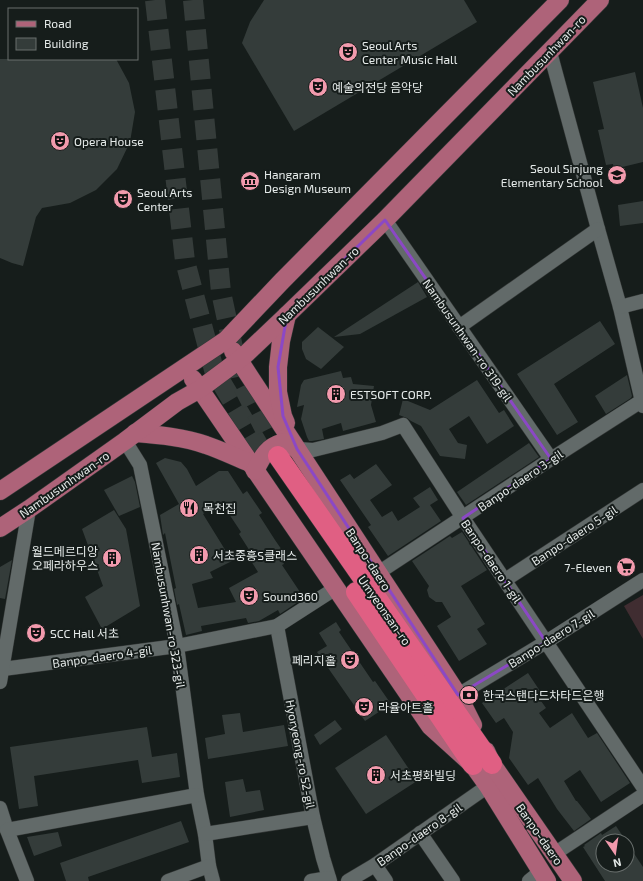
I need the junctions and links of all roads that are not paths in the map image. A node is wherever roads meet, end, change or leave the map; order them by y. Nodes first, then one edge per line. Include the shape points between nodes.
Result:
1 (560, 0) edge
2 (600, 0) edge
3 (550, 52) junction
4 (385, 220) junction
5 (598, 229) junction
6 (643, 301) edge
7 (620, 307) junction
8 (288, 315) junction
9 (459, 327) junction
10 (226, 340) junction
11 (239, 360) junction
12 (185, 368) junction
13 (200, 389) junction
14 (642, 402) edge
15 (130, 437) junction
16 (297, 449) junction
17 (550, 460) junction
18 (263, 463) junction
19 (643, 490) edge
20 (0, 491) edge
21 (29, 508) junction
22 (463, 518) junction
23 (0, 528) edge
24 (378, 573) junction
25 (505, 580) junction
26 (643, 580) edge
27 (336, 588) junction
28 (277, 626) junction
29 (546, 642) junction
30 (177, 646) junction
31 (1, 674) edge
32 (458, 695) junction
33 (482, 764) junction
34 (488, 786) junction
35 (643, 787) edge
36 (197, 795) junction
37 (643, 795) edge
38 (0, 808) edge
39 (313, 817) junction
40 (7, 830) junction
41 (420, 833) junction
42 (205, 834) junction
43 (554, 854) junction
44 (374, 865) junction
45 (209, 866) junction
46 (539, 878) edge
47 (330, 879) edge
48 (27, 881) edge
49 (168, 881) edge
50 (213, 881) edge
51 (311, 881) edge
52 (348, 881) edge
53 (386, 881) edge
54 (453, 881) edge
55 (573, 881) edge

1 - 10 main road
2 - 3 main road, Nambusunhwan-ro
3 - 4 main road, Nambusunhwan-ro
3 - 5 street
4 - 8 main road, Nambusunhwan-ro
4 - 9 street, Nambusunhwan-ro 319-gil
5 - 7 street
5 - 9 street
6 - 7 street
7 - 14 street
8 - 11 main road, Nambusunhwan-ro
8 - 16 main road via 281,341 278,392 283,416
9 - 17 street, Nambusunhwan-ro 319-gil
10 - 11 main road, Banpo-daero
10 - 12 main road
11 - 13 main road, Nambusunhwan-ro
11 - 16 main road, Banpo-daero
12 - 13 main road, Banpo-daero
12 - 20 main road
13 - 15 main road, Nambusunhwan-ro via 177,402
13 - 18 main road, Banpo-daero
14 - 17 street, Banpo-daero 3-gil
15 - 18 main road via 172,437
15 - 21 main road, Nambusunhwan-ro
15 - 30 street, Nambusunhwan-ro 323-gil via 140,464
16 - 18 main road via 284,442 279,444 265,453
16 - 22 street, Banpo-daero 1-gil via 313,450 382,433 403,425
16 - 24 main road, Banpo-daero
17 - 22 street, Banpo-daero 3-gil
18 - 27 main road, Banpo-daero
18 - 33 highway, Umyeonsan-ro
19 - 25 street, Banpo-daero 5-gil
21 - 23 main road, Nambusunhwan-ro
21 - 31 street
22 - 24 street, Banpo-daero 3-gil
22 - 25 street, Banpo-daero 1-gil
24 - 32 main road, Banpo-daero
25 - 29 street, Banpo-daero 1-gil
26 - 29 street, Banpo-daero 7-gil
27 - 28 street, Banpo-daero 4-gil
27 - 33 main road, Banpo-daero via 430,726
28 - 30 street, Banpo-daero 4-gil
28 - 39 street, Hyoryeong-ro 52-gil
29 - 32 street, Banpo-daero 7-gil
29 - 35 street, Banpo-daero 1-gil
30 - 31 street, Banpo-daero 4-gil
30 - 36 street, Nambusunhwan-ro 323-gil
32 - 33 main road, Banpo-daero
33 - 34 main road, Banpo-daero
33 - 43 main road, Banpo-daero
34 - 41 street, Banpo-daero 8-gil
34 - 46 main road, Banpo-daero
36 - 40 street
36 - 42 street, Nambusunhwan-ro 323-gil
37 - 43 street
38 - 40 street
39 - 42 street
39 - 47 street, Hyoryeong-ro 52-gil via 322,858
40 - 48 street
41 - 44 street, Banpo-daero 8-gil
41 - 54 street
42 - 45 street, Nambusunhwan-ro 323-gil
43 - 55 main road, Banpo-daero
44 - 52 street, Banpo-daero 8-gil
44 - 53 street
45 - 49 street
45 - 50 street, Nambusunhwan-ro 323-gil
47 - 51 street

